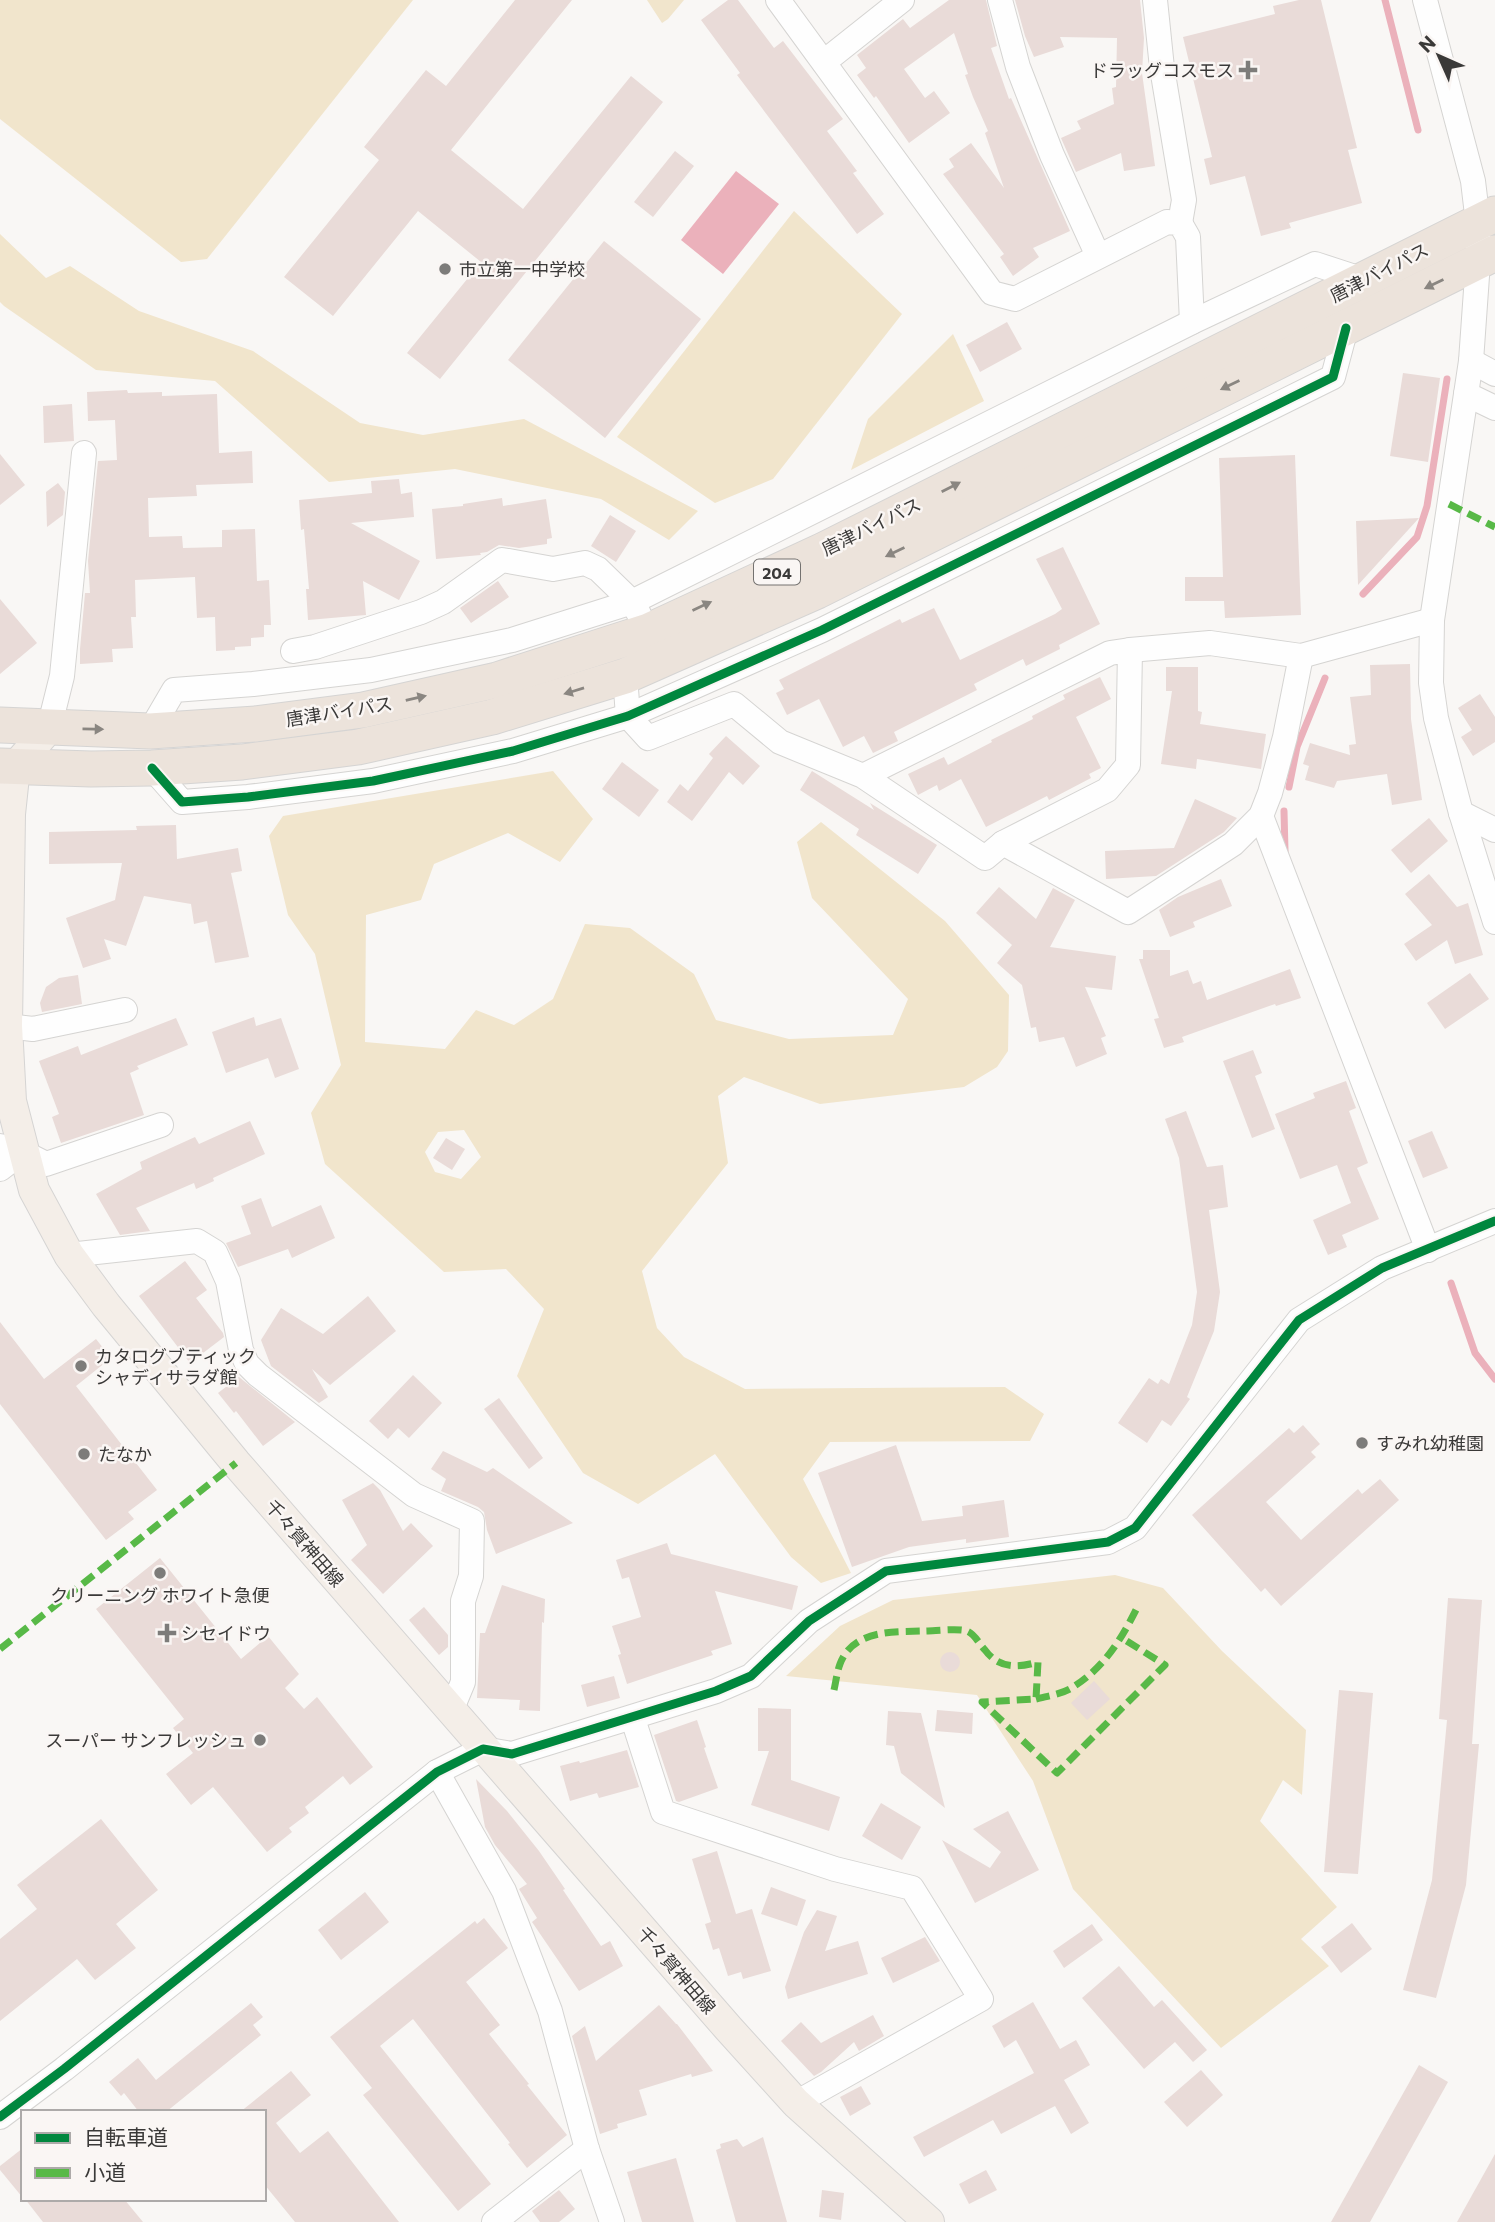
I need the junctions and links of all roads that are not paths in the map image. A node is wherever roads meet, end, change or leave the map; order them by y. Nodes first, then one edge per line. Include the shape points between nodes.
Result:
1 (779, 0) edge
2 (902, 0) edge
3 (1000, 0) edge
4 (1155, 0) edge
5 (1425, 0) edge
6 (824, 62) junction
7 (1486, 218) edge
8 (1180, 223) junction
9 (1098, 256) junction
10 (1487, 258) edge
11 (1364, 280) junction
12 (1192, 322) junction
13 (1346, 328) junction
14 (1157, 339) junction
15 (1471, 361) junction
16 (1495, 374) edge
17 (1172, 376) junction
18 (1466, 394) junction
19 (1495, 408) edge
20 (84, 453) dead end
21 (641, 616) junction
22 (1432, 620) junction
23 (1130, 650) junction
24 (293, 651) dead end
25 (1301, 656) junction
26 (625, 676) junction
27 (628, 716) junction
28 (0, 725) edge
29 (49, 728) junction
30 (7, 767) edge
31 (152, 768) junction
32 (863, 776) junction
33 (1461, 813) junction
34 (1261, 816) junction
35 (1495, 830) edge
36 (1003, 843) junction
37 (1495, 922) edge
38 (125, 1010) dead end
39 (7, 1026) junction
40 (161, 1125) dead end
41 (7, 1156) edge
42 (1495, 1221) edge
43 (1428, 1250) junction
44 (69, 1255) junction
45 (451, 1711) junction
46 (633, 1718) junction
47 (484, 1749) junction
48 (437, 1772) junction
49 (796, 2103) junction
50 (0, 2117) edge
51 (587, 2149) junction
52 (920, 2219) edge
53 (494, 2222) edge
54 (612, 2222) edge

1 - 6 street
2 - 6 street
3 - 9 street via 1018,67
4 - 8 street via 1184,200
5 - 7 street
6 - 9 street via 992,293 1015,299
7 - 10 street
7 - 11 highway, 唐津バイパス / 204
8 - 9 street via 1167,222
8 - 12 street via 1188,237
10 -> 13 highway, 唐津バイパス / 204
10 - 15 street
11 - 12 street via 1315,264
11 - 17 highway, 唐津バイパス / 204
12 - 14 street
13 -> 26 highway, 唐津バイパス / 204 via 817,591
13 - 27 street via 1333,377 822,630
14 - 17 street
14 - 21 street
15 - 16 street
15 - 18 street
21 -> 17 highway, 唐津バイパス / 204 via 824,550
18 - 19 street
18 - 22 street
20 - 29 street via 62,676
21 - 24 street via 598,569 585,564 553,569 502,560 421,612
29 -> 21 highway, 唐津バイパス / 204 via 150,731 363,710 497,680
22 - 25 street
22 - 33 street via 1431,683 1436,718
23 - 25 street via 1210,643
23 - 32 street via 1110,653
23 - 36 street via 1128,765 1107,790
25 - 34 street via 1285,737
26 - 27 street
26 -> 31 highway, 唐津バイパス / 204 via 492,716 358,747
27 - 31 street via 513,751 373,780 248,797 182,802
27 - 32 street via 648,738 734,704 780,742
28 - 29 highway, 唐津バイパス / 204
29 - 30 main road
30 - 31 highway, 唐津バイパス / 204
30 - 39 main road, 千々賀神田線
32 - 36 street via 985,858
33 - 35 street
33 - 37 street
34 - 36 street via 1233,844 1128,912
34 - 43 street
38 - 39 street via 33,1029
39 - 41 main road, 千々賀神田線 via 11,1101
40 - 41 street via 46,1164
41 - 44 main road, 千々賀神田線 via 34,1190
42 - 43 street
43 - 46 street via 1382,1268 1299,1320 1135,1528 1108,1542 1057,1551 886,1571 809,1621 751,1676
44 - 45 main road, 千々賀神田線 via 236,1463
44 - 45 street via 197,1241 215,1252 228,1281 247,1364 414,1495 472,1521 471,1576 463,1601 463,1682
45 - 47 main road, 千々賀神田線
46 - 47 street via 513,1754
46 - 49 street via 663,1812 835,1870 912,1888 981,1999
47 - 48 street
47 - 49 main road, 千々賀神田線
48 - 50 street
48 - 51 street via 504,1891 550,2011
49 - 52 main road, 千々賀神田線
51 - 53 street
51 - 54 street

